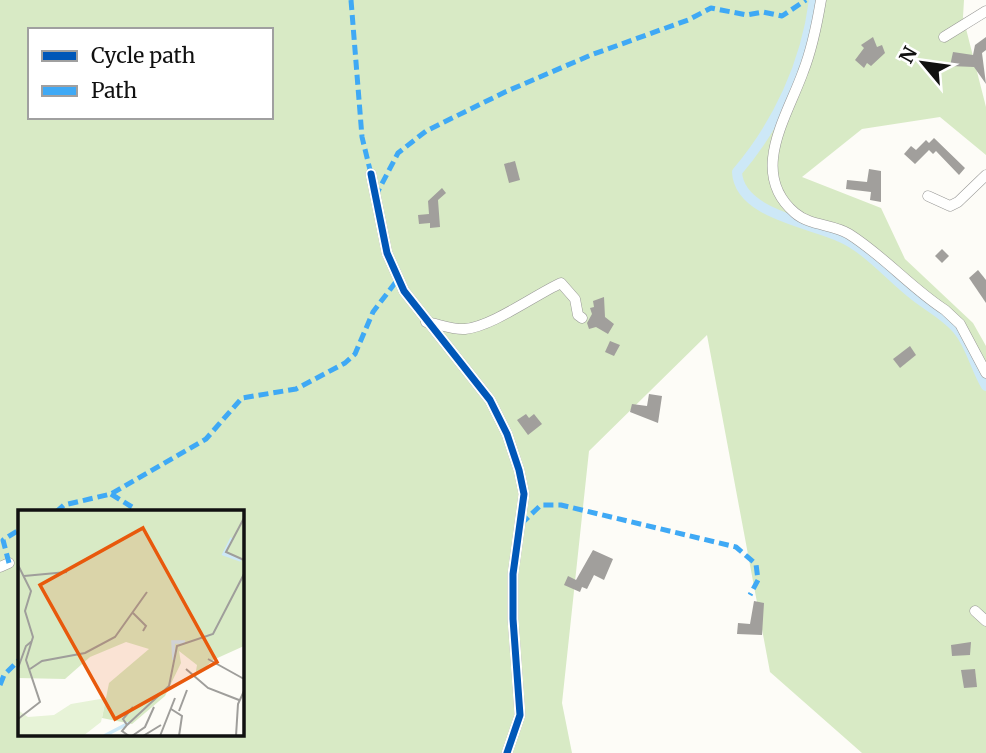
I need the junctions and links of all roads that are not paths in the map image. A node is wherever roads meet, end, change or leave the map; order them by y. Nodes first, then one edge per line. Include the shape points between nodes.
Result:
1 (821, 0) edge
2 (986, 11) edge
3 (944, 37) dead end
4 (370, 174) dead end
5 (986, 175) edge
6 (928, 196) dead end
7 (582, 318) dead end
8 (426, 322) junction
9 (986, 373) edge
10 (975, 611) dead end
11 (986, 621) edge
12 (507, 753) edge

1 - 9 street via 811,50 773,153 772,176 779,197 797,215 846,233 945,310 960,324
2 - 3 street
4 - 8 street via 387,254 404,291
5 - 6 street via 950,206
7 - 8 street via 575,299 561,283 491,322 463,330
8 - 12 street via 489,400 507,435 522,482 513,585 520,715
10 - 11 street

